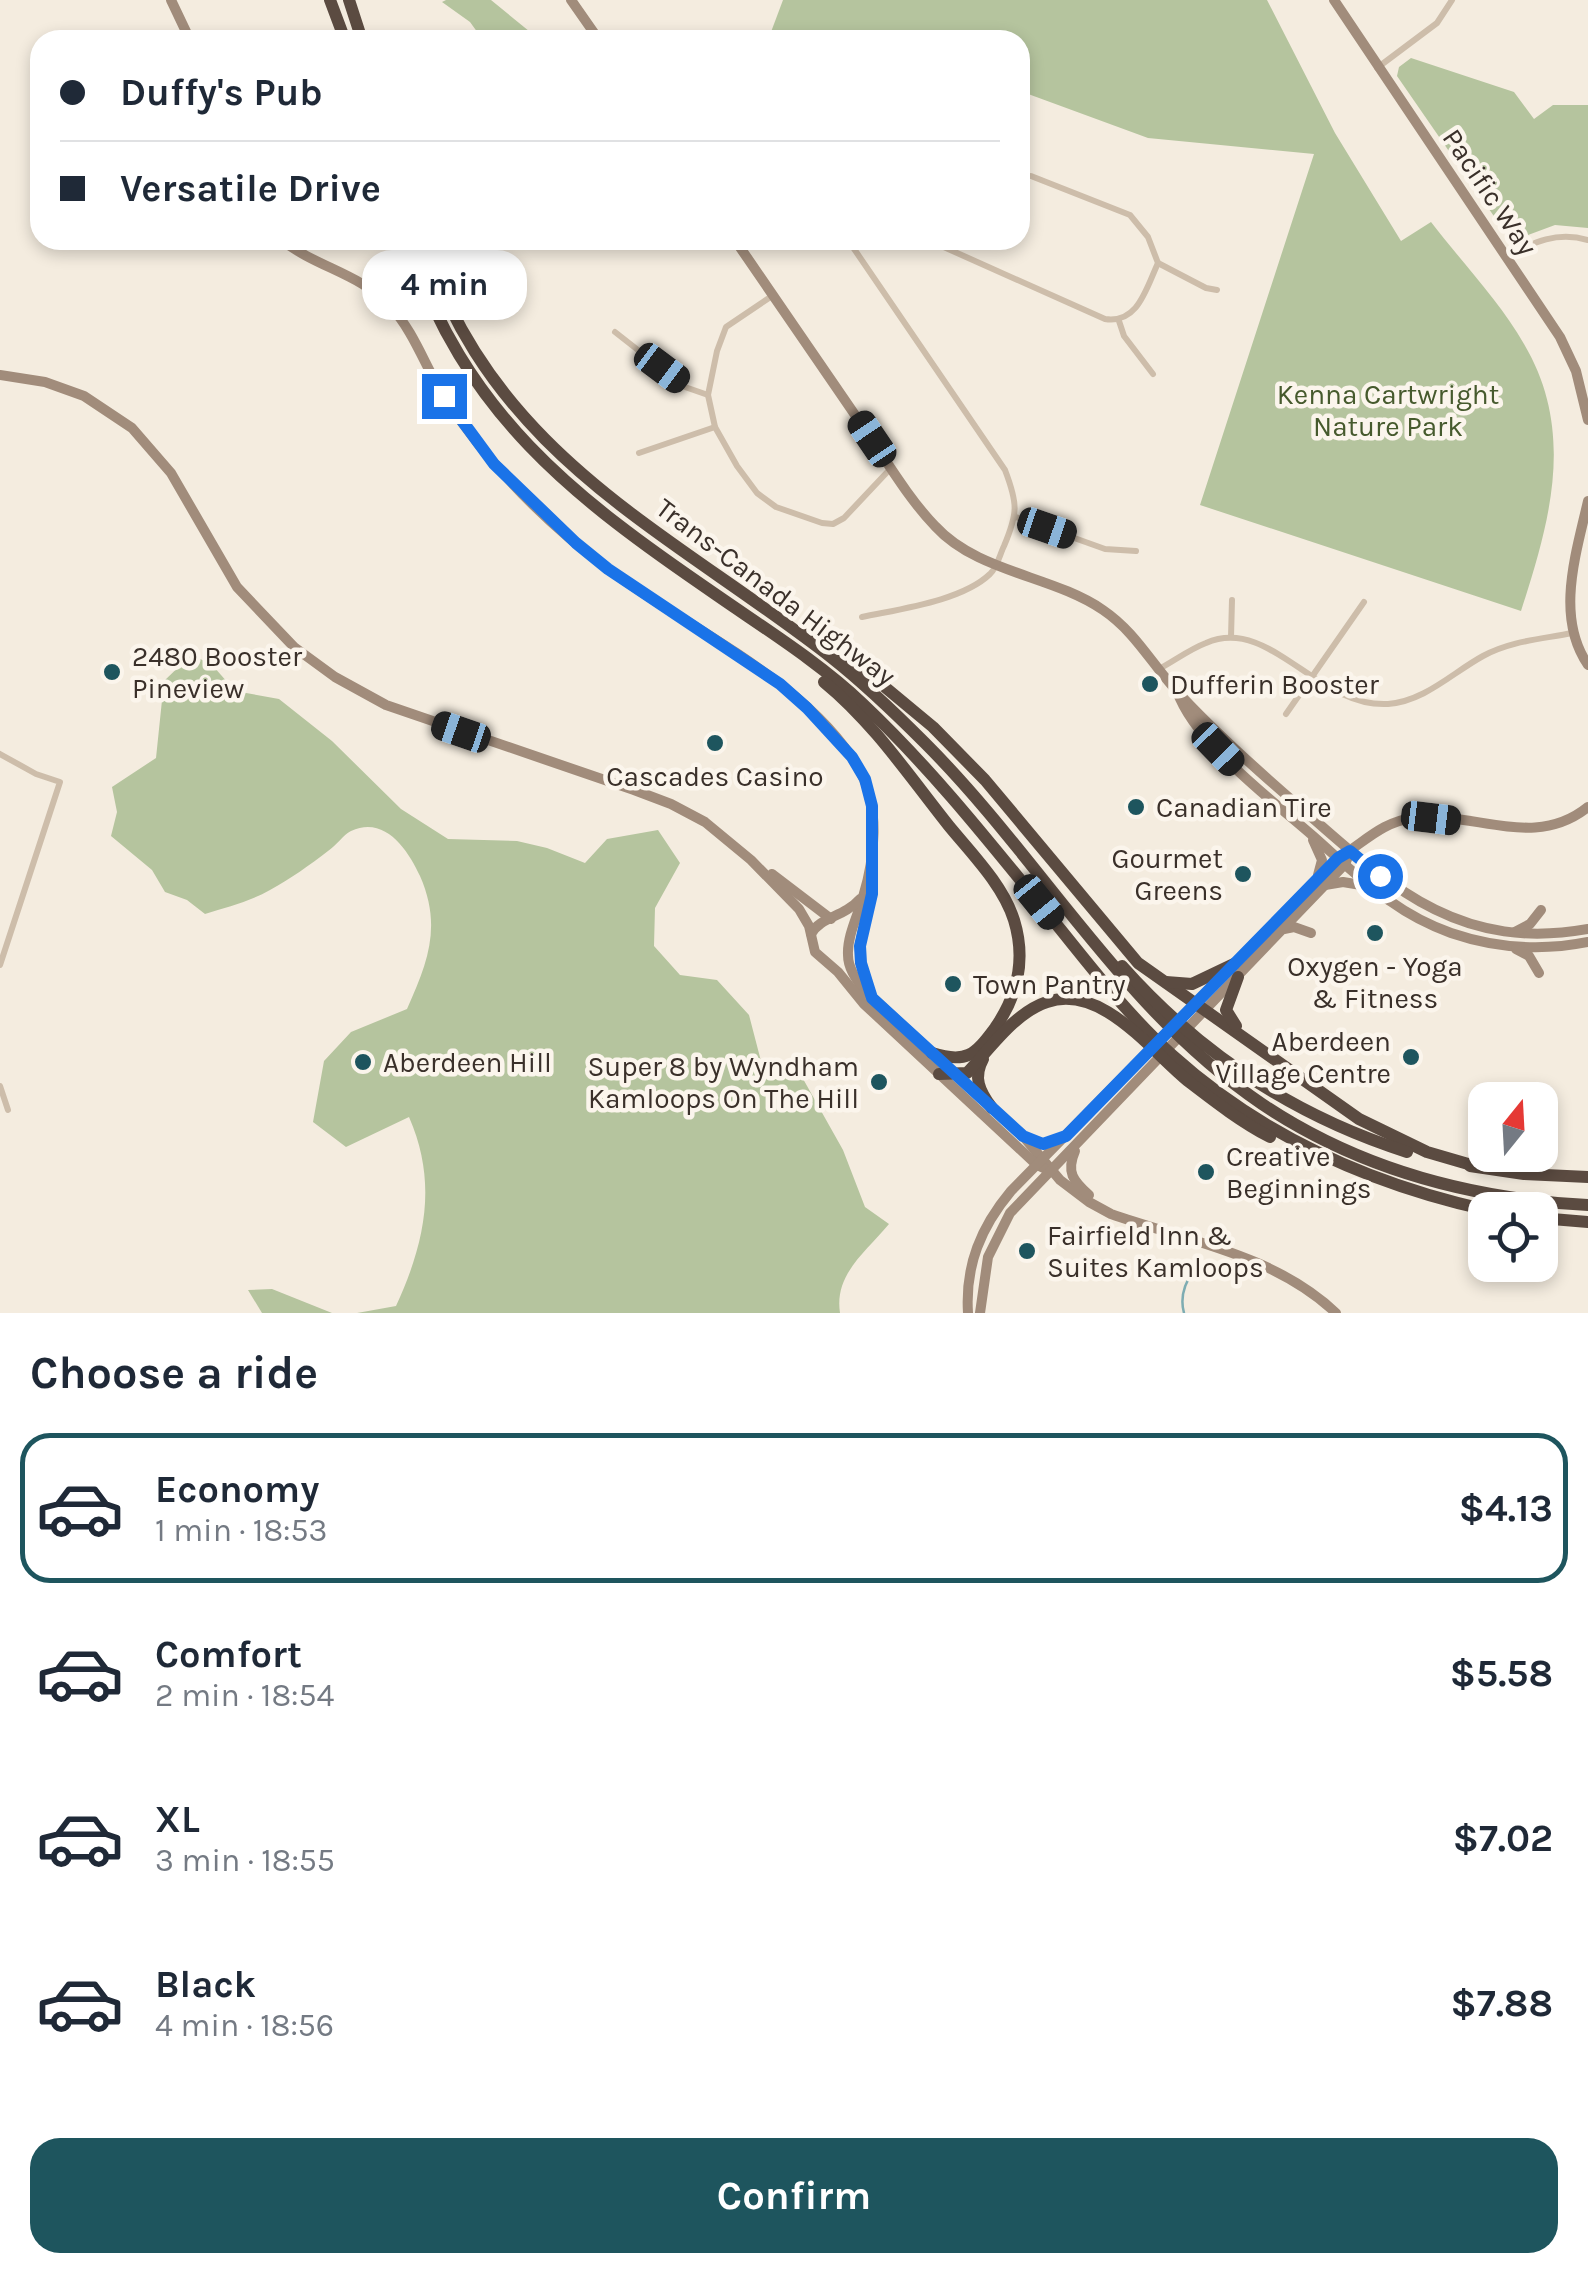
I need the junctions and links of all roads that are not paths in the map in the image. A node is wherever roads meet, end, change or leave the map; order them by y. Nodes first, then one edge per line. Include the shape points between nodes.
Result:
1 (172, 0) edge
2 (330, 0) edge
3 (350, 0) edge
4 (573, 0) edge
5 (1334, 0) edge
6 (1452, 0) edge
7 (186, 30) edge
8 (340, 30) edge
9 (359, 30) edge
10 (592, 30) edge
11 (1378, 68) junction
12 (1031, 176) dead end
13 (1588, 240) edge
14 (298, 250) edge
15 (411, 250) edge
16 (428, 250) edge
17 (743, 250) edge
18 (855, 250) edge
19 (949, 250) edge
20 (1507, 256) junction
21 (1158, 263) junction
22 (1218, 290) dead end
23 (773, 296) junction
24 (1119, 321) junction
25 (615, 332) dead end
26 (1153, 374) dead end
27 (0, 375) edge
28 (708, 396) junction
29 (1588, 420) edge
30 (715, 427) junction
31 (639, 454) dead end
32 (892, 468) junction
33 (1588, 502) edge
34 (1016, 518) junction
35 (1136, 551) dead end
36 (996, 564) junction
37 (751, 599) junction
38 (1232, 600) dead end
39 (1364, 602) dead end
40 (862, 616) dead end
41 (1572, 633) junction
42 (775, 636) junction
43 (1231, 637) junction
44 (1588, 665) edge
45 (1159, 670) junction
46 (1310, 676) junction
47 (1177, 692) junction
48 (1286, 714) dead end
49 (0, 754) edge
50 (1588, 808) edge
51 (1309, 832) junction
52 (1350, 851) junction
53 (750, 860) junction
54 (1341, 861) junction
55 (869, 874) junction
56 (1320, 883) junction
57 (1372, 888) junction
58 (865, 893) junction
59 (1304, 906) junction
60 (1541, 910) dead end
61 (831, 919) junction
62 (1080, 928) junction
63 (1588, 929) edge
64 (1281, 931) junction
65 (1514, 932) junction
66 (811, 935) junction
67 (850, 936) junction
68 (1588, 942) edge
69 (1505, 945) junction
70 (848, 950) junction
71 (825, 958) junction
72 (0, 965) edge
73 (1236, 970) junction
74 (1539, 973) dead end
75 (1159, 980) junction
76 (872, 998) junction
77 (1201, 1007) junction
78 (987, 1052) junction
79 (932, 1053) junction
80 (1268, 1053) junction
81 (939, 1074) junction
82 (956, 1075) junction
83 (0, 1086) edge
84 (992, 1108) junction
85 (8, 1110) dead end
86 (1023, 1136) junction
87 (1066, 1136) junction
88 (1078, 1145) junction
89 (1324, 1157) junction
90 (1040, 1162) junction
91 (1468, 1164) edge
92 (1468, 1165) edge
93 (1051, 1172) junction
94 (1512, 1172) edge
95 (1588, 1177) edge
96 (1468, 1205) edge
97 (1588, 1205) edge
98 (1111, 1214) junction
99 (1558, 1220) edge
100 (1588, 1222) edge
101 (968, 1283) junction
102 (982, 1286) junction
103 (968, 1313) edge
104 (980, 1313) edge
105 (1336, 1313) edge

1 - 7 main road
2 - 8 highway
3 - 9 highway
4 - 10 main road
5 - 11 main road, Pacific Way
6 - 11 street via 1437,23
11 - 20 main road, Pacific Way
12 - 21 street via 1130,215
13 - 20 street via 1558,236
14 - 55 main road via 382,297 466,428 576,543 780,684 820,721 852,757 870,793
15 - 42 highway, Trans-Canada Highway via 436,318 531,449 604,514
16 - 37 highway, Trans-Canada Highway via 454,313 519,414 588,482
17 - 23 main road
18 - 34 street via 1006,470
19 - 24 street
20 - 29 main road, Pacific Way via 1560,337
21 - 22 street
21 - 24 street via 1135,311
23 - 28 street via 726,327
23 - 32 main road
24 - 26 street
25 - 28 street
27 - 53 main road via 84,396 132,428 171,473 246,597 294,648 335,678 386,705 671,804
28 - 30 street
30 - 31 street
30 - 32 street via 756,492 776,508 822,524 844,518
32 - 36 main road via 948,540
33 - 41 main road via 1573,569
34 - 35 street via 1106,549
34 - 36 street
36 - 40 street via 961,591
36 - 45 main road via 1101,608
37 - 62 highway, Trans-Canada Highway via 835,661 925,743
37 - 75 highway via 842,653 932,727
38 - 43 street
39 - 46 street
41 - 44 main road
41 - 46 street via 1508,645 1418,698 1388,704 1338,694
42 - 79 highway via 869,726 984,869 1014,919 1019,972 1008,1007 972,1054 957,1059
42 - 89 highway, Trans-Canada Highway via 860,701 919,759 1174,1057 1269,1128
43 - 45 street via 1208,642
43 - 46 street via 1270,647
45 - 47 main road
46 - 48 street
47 - 51 main road via 1218,749
47 - 52 main road
49 - 72 street via 60,782
50 - 52 main road via 1561,824 1527,830 1414,818 1390,823
51 - 54 main road
51 - 56 main road via 1322,860
52 - 54 main road
52 - 65 main road via 1422,904 1470,924
53 - 61 main road
53 - 66 main road via 799,909
54 - 56 main road
54 - 57 main road
55 - 58 main road
55 - 76 main road via 872,894 860,946
56 - 57 main road
56 - 59 main road
56 - 73 main road
57 - 69 main road via 1431,925
58 - 61 main road
58 - 67 main road
59 - 64 main road
59 - 64 main road via 1300,921 1312,933
60 - 65 main road
61 - 66 main road
61 - 67 main road
62 - 92 highway via 1192,1037 1278,1098 1358,1136
62 - 97 highway, Trans-Canada Highway via 1185,1045 1302,1128 1426,1180 1496,1196
63 - 65 main road
64 - 73 main road
66 - 71 main road via 815,952
67 - 70 main road
68 - 69 main road
69 - 74 main road via 1529,956
70 - 71 main road
70 - 76 main road via 855,978
71 - 81 main road
73 - 75 highway via 1192,984
73 - 77 main road
73 - 80 highway via 1227,1014
75 - 77 highway
76 - 79 main road
77 - 80 highway
77 - 87 main road via 1180,1018
77 - 88 main road via 1191,1028
78 - 82 highway
78 - 84 highway via 977,1078
78 - 89 highway via 1038,1006 1063,998 1089,1003 1242,1120
79 - 82 main road
80 - 91 highway via 1374,1128
81 - 82 highway
81 - 90 main road
82 - 84 main road
83 - 85 street
84 - 86 main road
86 - 87 main road via 1043,1144
86 - 90 main road
87 - 90 main road
88 - 93 main road
88 - 98 main road via 1072,1177
89 - 96 highway, Trans-Canada Highway
90 - 93 main road
90 - 101 main road via 990,1218
93 - 98 main road
93 - 102 main road via 1002,1224
94 - 95 highway
98 - 105 main road via 1265,1265
99 - 100 highway
101 - 102 main road
101 - 103 main road
102 - 104 main road

